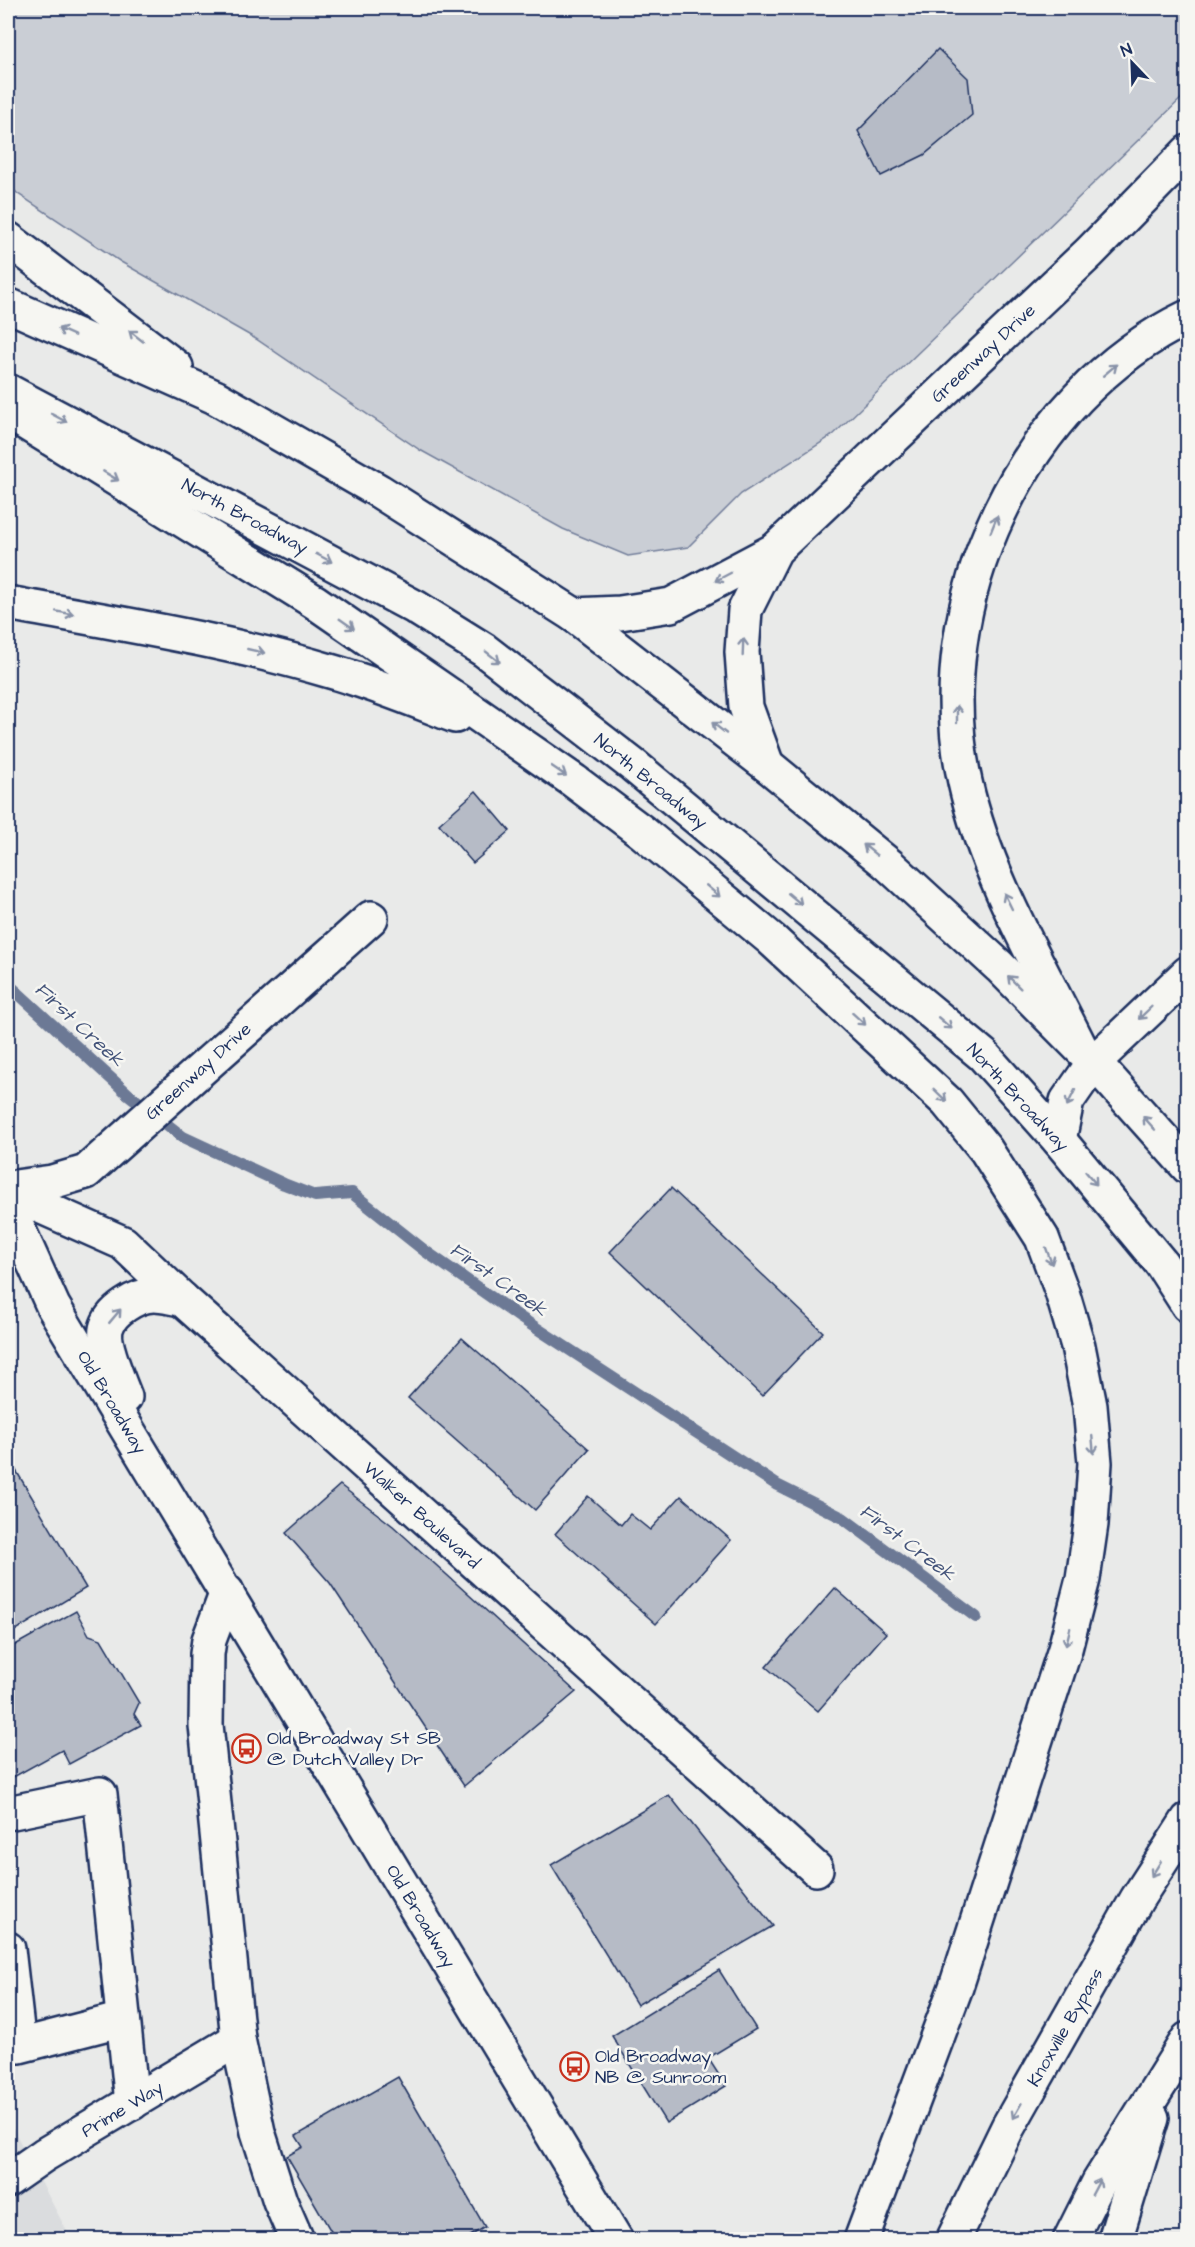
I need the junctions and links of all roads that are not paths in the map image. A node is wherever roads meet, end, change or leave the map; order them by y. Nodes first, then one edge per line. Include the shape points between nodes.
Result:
1 (1188, 152) edge
2 (8, 239) edge
3 (8, 305) edge
4 (1188, 317) edge
5 (8, 391) edge
6 (215, 397) junction
7 (8, 411) edge
8 (775, 550) junction
9 (8, 603) edge
10 (574, 615) junction
11 (510, 739) junction
12 (766, 765) junction
13 (371, 918) dead end
14 (1188, 973) edge
15 (1087, 1055) junction
16 (1059, 1140) junction
17 (1188, 1167) edge
18 (8, 1190) edge
19 (8, 1206) edge
20 (183, 1299) junction
21 (1188, 1305) edge
22 (153, 1468) junction
23 (227, 1592) junction
24 (8, 1813) edge
25 (1188, 1820) edge
26 (816, 1869) dead end
27 (8, 1949) edge
28 (123, 2019) junction
29 (1188, 2039) edge
30 (238, 2040) junction
31 (1164, 2079) junction
32 (132, 2103) junction
33 (8, 2180) edge
34 (297, 2240) edge
35 (616, 2240) edge
36 (861, 2240) edge
37 (953, 2240) edge
38 (1070, 2240) edge
39 (1115, 2240) edge

1 - 8 main road, Greenway Drive via 1089,253
6 -> 2 main road
6 -> 3 main road
15 -> 4 main road via 999,882 978,832 957,727 957,673 964,619 977,567 997,516 1054,425 1091,385 1132,351
5 -> 16 main road, North Broadway via 415,606 484,650 650,779 983,1055
6 - 10 main road via 379,491
7 -> 11 main road via 315,602
8 -> 10 main road via 671,605
12 -> 8 main road via 746,707 742,652 745,610
9 -> 11 main road via 177,634 332,671
12 -> 10 main road
11 -> 36 main road via 642,832 771,939 947,1102 986,1150 1042,1238 1078,1346 1090,1406 1095,1463 1083,1579 1065,1648 956,1987
15 -> 12 main road via 1000,967 888,865
13 - 18 main road, Greenway Drive via 86,1172
14 -> 15 main road
15 -> 16 main road via 1067,1101
17 -> 15 main road
16 -> 21 main road, North Broadway via 1161,1263
18 - 20 main road, Walker Boulevard via 123,1243
19 - 22 main road, Old Broadway via 53,1306
22 -> 20 main road via 112,1365 106,1329 113,1316 138,1299 153,1295
20 - 26 main road, Walker Boulevard
22 - 23 main road, Old Broadway
23 - 30 main road via 209,1640 206,1725
23 - 35 main road, Old Broadway
24 - 28 main road via 100,1794
25 -> 37 main road, Knoxville Bypass via 1137,1899 1008,2127
27 - 28 main road via 19,2046
28 - 32 main road
29 - 31 main road
30 - 32 main road, Prime Way
30 - 34 main road via 258,2132
38 -> 31 main road via 1099,2182
31 - 39 main road
32 - 33 main road, Prime Way

